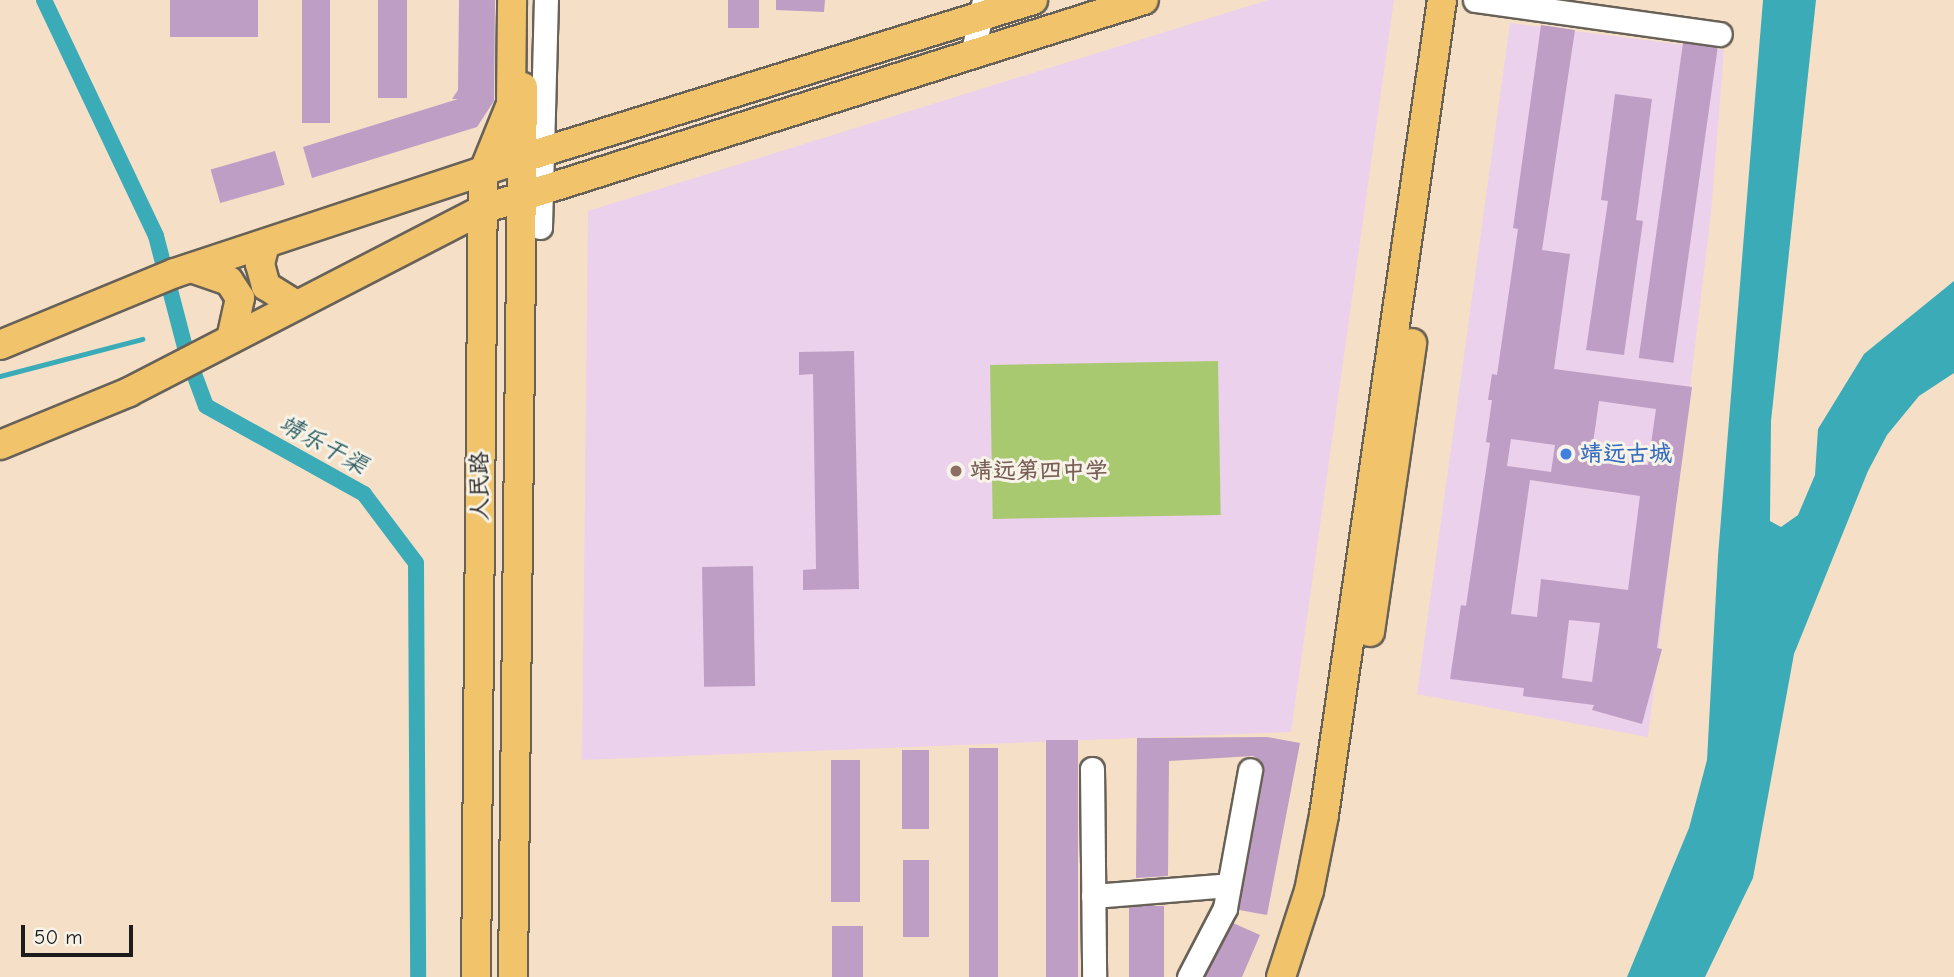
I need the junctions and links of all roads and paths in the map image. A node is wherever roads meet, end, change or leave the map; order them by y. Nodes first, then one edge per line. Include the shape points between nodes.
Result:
1 (512, 0) edge
2 (524, 0) edge
3 (546, 0) edge
4 (1144, 0) edge
5 (1442, 0) edge
6 (1458, 0) edge
7 (1475, 0) edge
8 (1021, 2) edge
9 (983, 9) edge
10 (1720, 34) dead end
11 (1015, 40) junction
12 (973, 51) junction
13 (534, 154) junction
14 (483, 173) junction
15 (533, 190) junction
16 (482, 209) junction
17 (540, 227) dead end
18 (265, 244) junction
19 (183, 270) junction
20 (297, 305) junction
21 (225, 342) junction
22 (0, 345) edge
23 (0, 445) edge
24 (1092, 769) dead end
25 (1250, 770) dead end
26 (1229, 886) junction
27 (1093, 896) junction
28 (476, 977) edge
29 (513, 977) edge
30 (1094, 977) edge
31 (1189, 977) edge
32 (1281, 977) edge
33 (1300, 977) edge

1 - 14 main road, 人民路 via 511,104
2 - 13 main road, 人民路
3 - 13 street
4 - 11 main road
5 - 32 main road via 1324,815 1309,891
6 - 33 main road via 1393,486 1345,795
7 - 10 street
8 - 9 main road
8 - 11 street
9 - 12 street
9 - 13 main road
11 - 12 main road
12 - 15 main road
13 - 14 main road
13 - 15 main road, 人民路
14 - 16 main road, 人民路
14 - 18 main road
15 - 16 main road
15 - 17 street
15 - 29 main road, 人民路
16 - 20 main road
16 - 28 main road, 人民路
18 - 19 main road
18 - 20 main road via 260,264 266,286
19 - 21 main road via 229,281 240,298
19 - 22 main road
20 - 21 main road
21 - 23 main road
24 - 27 street
25 - 26 street
26 - 27 street
26 - 31 street via 1225,908
27 - 30 street

